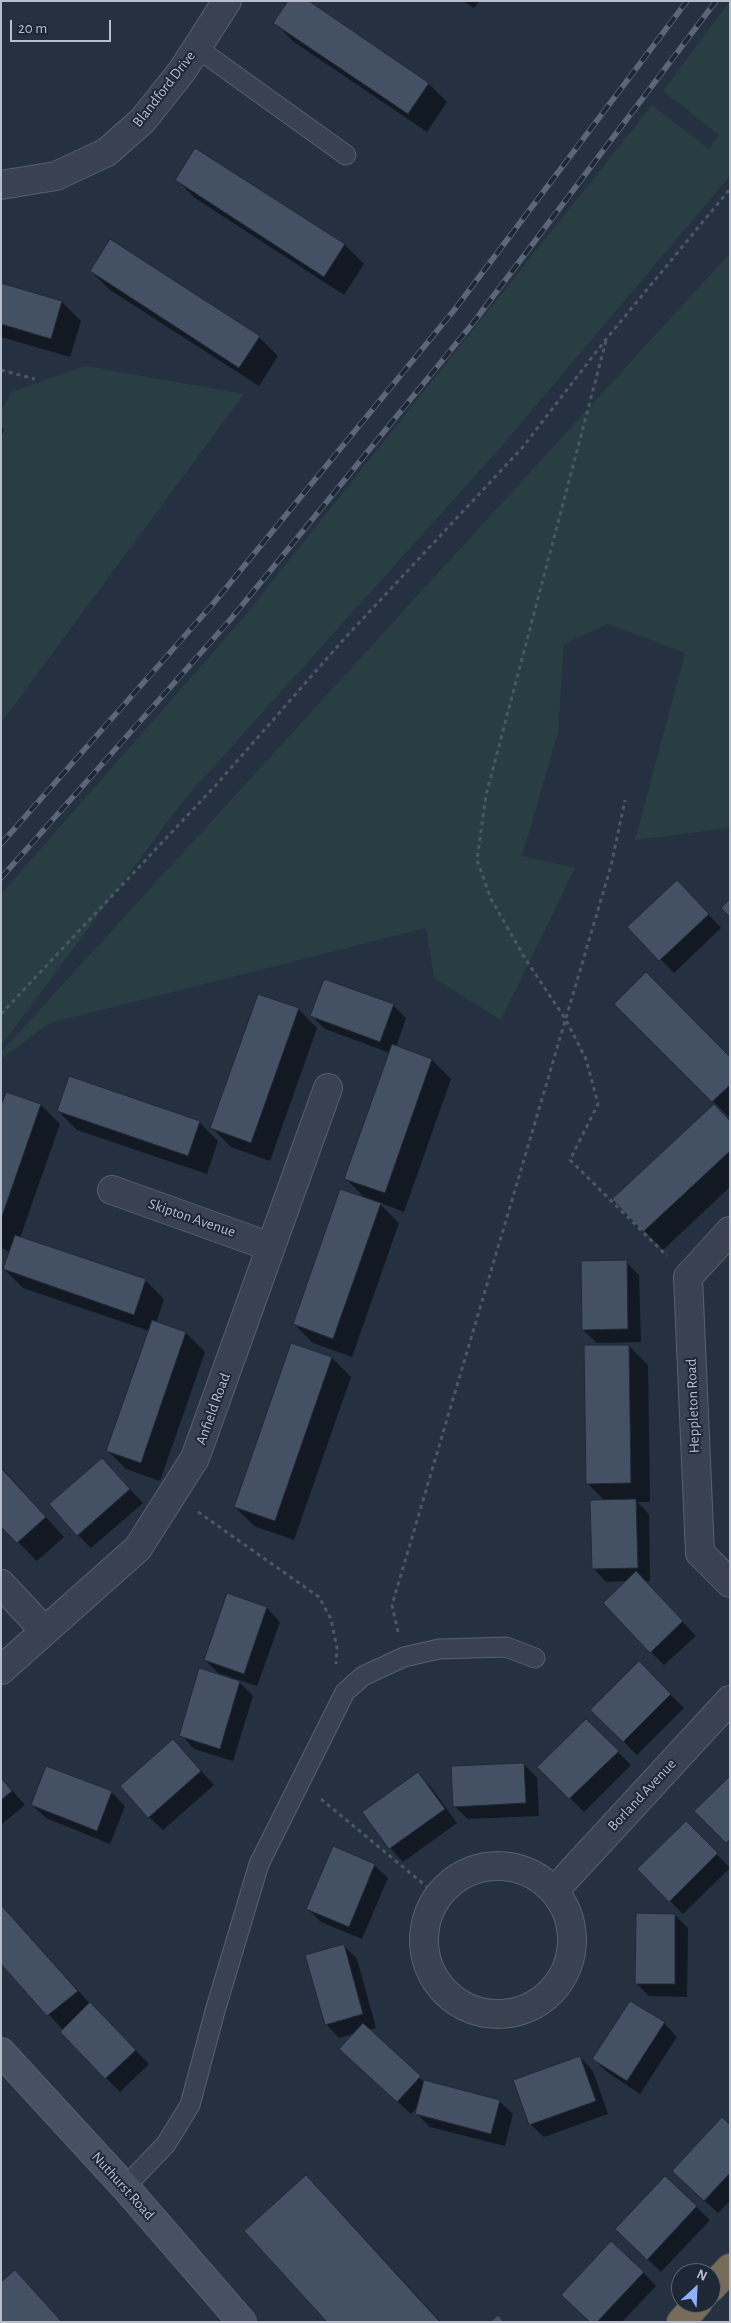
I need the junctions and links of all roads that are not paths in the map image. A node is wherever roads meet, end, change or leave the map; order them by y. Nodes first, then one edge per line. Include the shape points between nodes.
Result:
1 (227, 1) edge
2 (197, 48) junction
3 (346, 154) dead end
4 (1, 185) edge
5 (328, 1088) dead end
6 (112, 1190) dead end
7 (730, 1231) edge
8 (271, 1246) junction
9 (730, 1583) edge
10 (1, 1584) edge
11 (44, 1631) junction
12 (535, 1658) dead end
13 (1, 1670) edge
14 (730, 1700) edge
15 (555, 1890) junction
16 (1, 2052) edge
17 (125, 2187) junction
18 (730, 2268) edge
19 (721, 2277) edge
20 (242, 2322) edge

1 - 2 street, Blandford Drive
2 - 3 lane
2 - 4 street, Blandford Drive via 143,120 107,152 56,176
5 - 8 street, Anfield Road
6 - 8 street, Skipton Avenue
7 - 9 street, Heppleton Road via 688,1277 700,1553
8 - 11 street, Anfield Road via 195,1458 138,1548
10 - 11 street
11 - 13 street, Anfield Road
12 - 17 lane via 506,1647 439,1649 404,1657 364,1676 345,1692 259,1864 190,2105 166,2144
14 - 15 street, Borland Avenue
15 - 15 street via 573,1928 571,1958 557,1987 533,2007 502,2015 478,2013 444,1993 429,1970 423,1934 434,1900 452,1880 482,1867 506,1865 533,1873
16 - 17 street, Nuthurst Road
17 - 20 street, Nuthurst Road
18 - 19 highway

